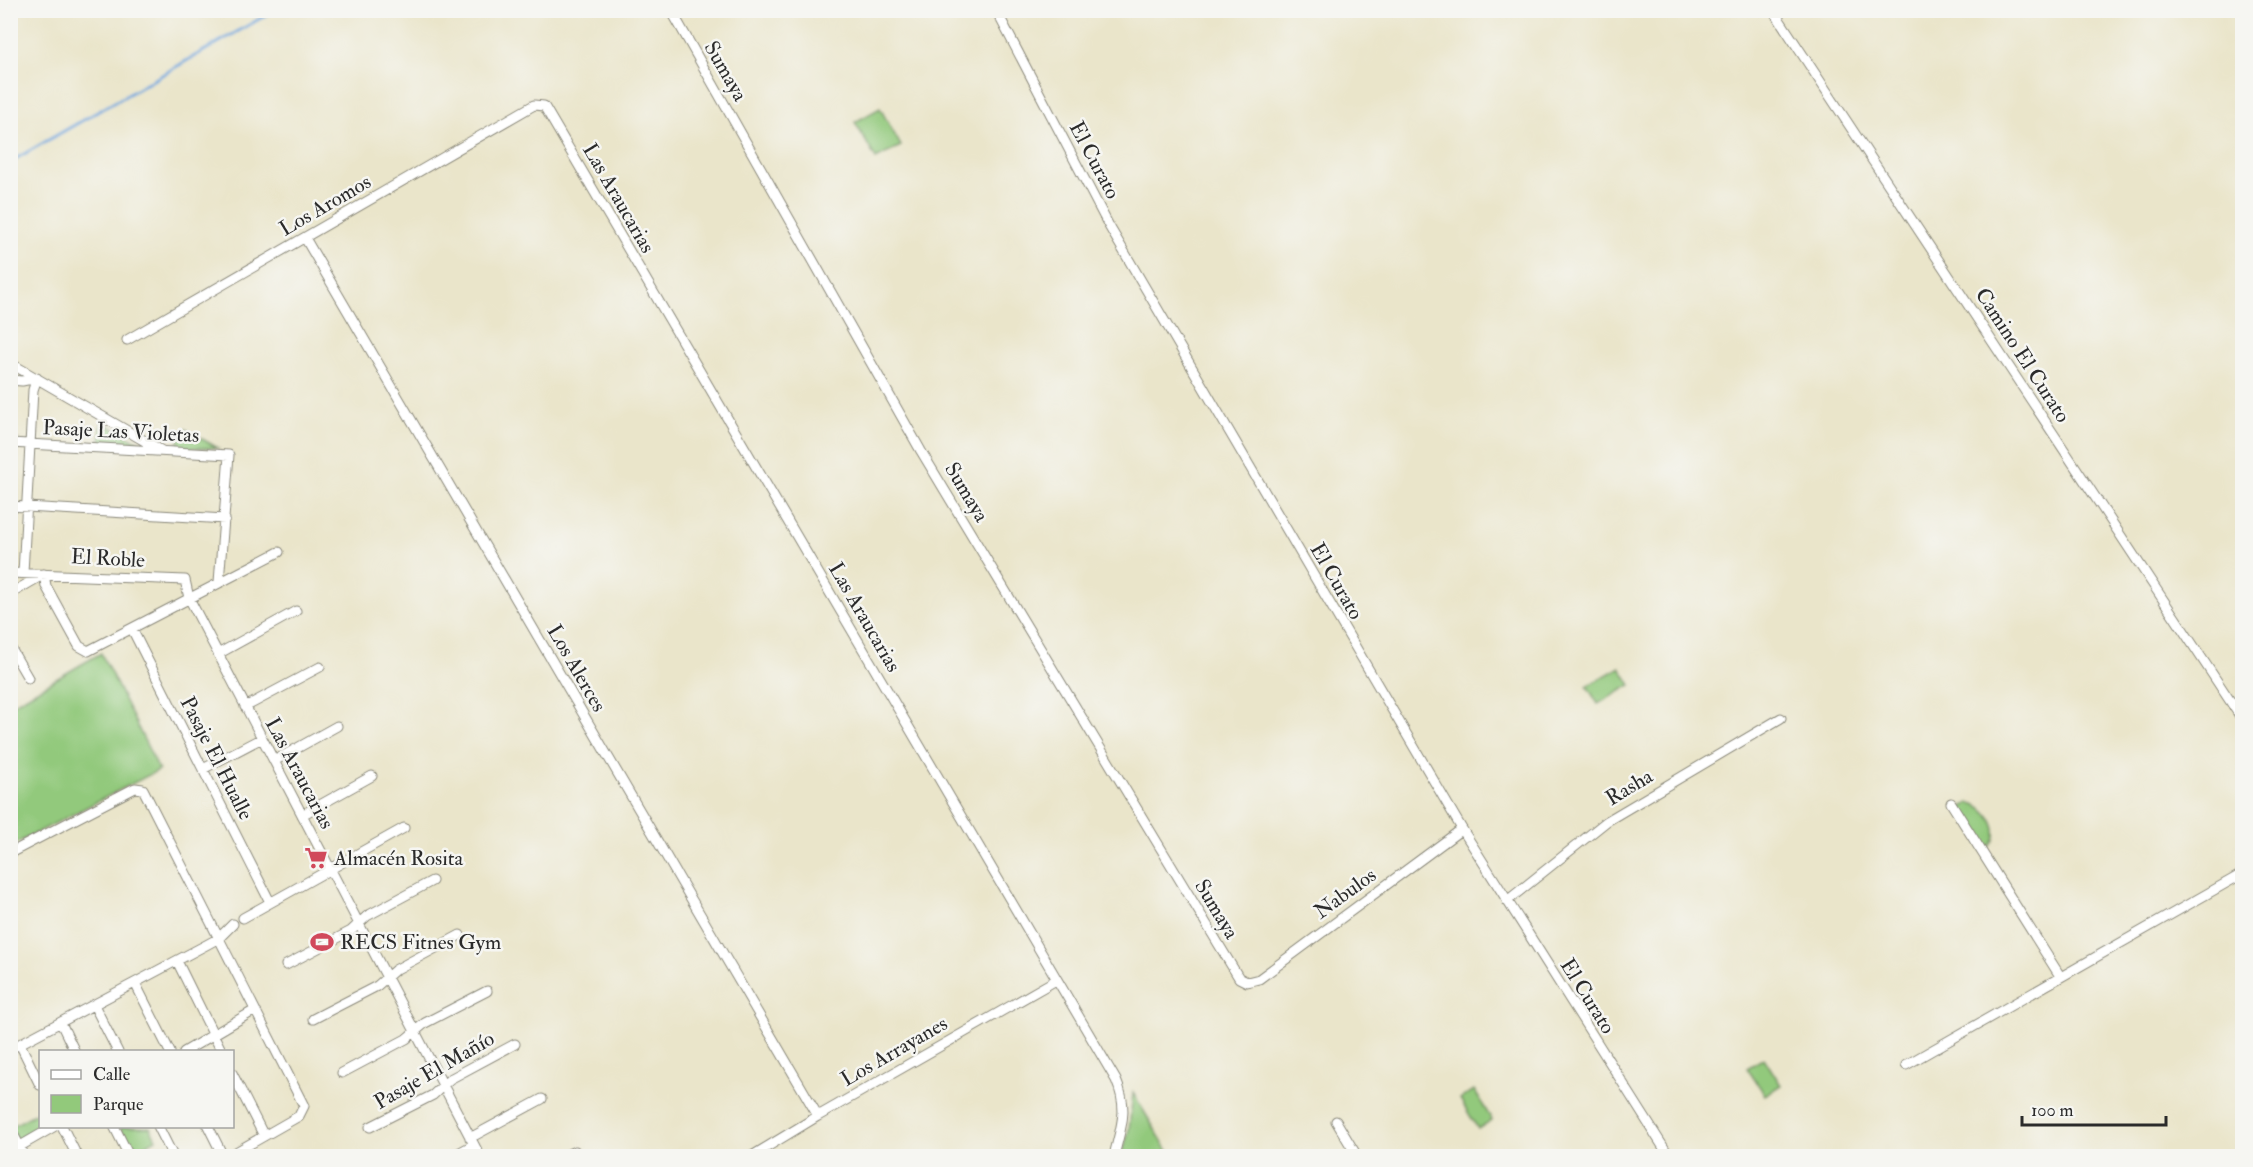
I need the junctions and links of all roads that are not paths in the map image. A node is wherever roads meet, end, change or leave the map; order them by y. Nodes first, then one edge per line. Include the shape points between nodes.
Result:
1 (670, 10) edge
2 (996, 10) edge
3 (1773, 10) edge
4 (541, 105) joint
5 (305, 238) junction
6 (127, 340) dead end
7 (10, 363) edge
8 (37, 378) junction
9 (10, 380) edge
10 (10, 443) edge
11 (30, 444) junction
12 (164, 452) junction
13 (10, 506) edge
14 (27, 507) junction
15 (225, 519) junction
16 (279, 552) dead end
17 (10, 573) edge
18 (23, 573) junction
19 (44, 574) junction
20 (219, 582) junction
21 (10, 594) edge
22 (189, 598) junction
23 (296, 611) dead end
24 (132, 629) junction
25 (10, 647) edge
26 (218, 654) junction
27 (320, 667) dead end
28 (28, 678) dead end
29 (245, 707) junction
30 (1781, 718) dead end
31 (2242, 719) edge
32 (337, 726) dead end
33 (262, 738) junction
34 (274, 761) junction
35 (203, 769) junction
36 (372, 776) dead end
37 (1951, 803) dead end
38 (302, 815) junction
39 (404, 828) dead end
40 (1462, 829) junction
41 (10, 853) edge
42 (330, 870) junction
43 (2242, 874) edge
44 (432, 881) dead end
45 (1507, 901) junction
46 (270, 902) junction
47 (243, 918) dead end
48 (233, 924) dead end
49 (358, 924) junction
50 (460, 935) dead end
51 (219, 938) junction
52 (177, 961) junction
53 (286, 965) dead end
54 (2060, 976) junction
55 (386, 978) junction
56 (1056, 980) junction
57 (1247, 982) joint
58 (135, 983) junction
59 (487, 991) dead end
60 (94, 1005) junction
61 (255, 1010) junction
62 (313, 1019) dead end
63 (60, 1023) junction
64 (414, 1031) junction
65 (214, 1034) junction
66 (20, 1044) junction
67 (515, 1044) dead end
68 (10, 1049) edge
69 (74, 1050) edge
70 (117, 1050) edge
71 (169, 1050) edge
72 (187, 1050) edge
73 (221, 1050) edge
74 (1906, 1065) dead end
75 (342, 1073) dead end
76 (234, 1077) edge
77 (39, 1083) edge
78 (443, 1086) junction
79 (542, 1099) dead end
80 (818, 1116) junction
81 (1336, 1121) dead end
82 (370, 1127) dead end
83 (10, 1128) edge
84 (52, 1128) edge
85 (63, 1128) edge
86 (115, 1128) edge
87 (159, 1128) edge
88 (209, 1128) edge
89 (264, 1136) junction
90 (472, 1141) junction
91 (20, 1147) junction
92 (575, 1151) dead end
93 (10, 1152) edge
94 (25, 1156) edge
95 (77, 1156) edge
96 (129, 1156) edge
97 (173, 1156) edge
98 (223, 1156) edge
99 (229, 1156) edge
100 (453, 1156) edge
101 (480, 1156) edge
102 (564, 1156) edge
103 (752, 1156) edge
104 (1114, 1156) edge
105 (1357, 1156) edge
106 (1669, 1156) edge

1 - 57 street, Sumaya via 921,450 1235,974
2 - 40 street, El Curato via 1109,226
3 - 31 street, Camino El Curato
4 - 5 street, Los Aromos via 534,105
4 - 56 street, Las Araucarias
5 - 6 street, Los Aromos
5 - 80 street, Los Alerces
7 - 8 street
8 - 9 street
8 - 11 street
8 - 12 street
10 - 11 street, Pasaje Las Violetas
11 - 12 street, Pasaje Las Violetas
11 - 14 street
12 - 15 street, Pasaje Las Violetas via 229,455
13 - 14 street
14 - 15 street
14 - 18 street
15 - 20 street
16 - 20 street
17 - 18 street, El Roble
18 - 19 street, El Roble
19 - 21 street
19 - 22 street, El Roble via 185,580
19 - 24 street via 46,586 80,646 88,651
20 - 22 street
22 - 24 street
22 - 26 street, Las Araucarias
23 - 26 street
24 - 35 street, Pasaje El Hualle
25 - 28 street
26 - 29 street, Las Araucarias
27 - 29 street
29 - 33 street, Las Araucarias
30 - 45 street, Rasha via 1607,821
32 - 34 street
33 - 34 street, Las Araucarias
33 - 35 street
34 - 38 street, Las Araucarias
35 - 46 street, Pasaje El Hualle
36 - 38 street
37 - 54 street
38 - 42 street, Las Araucarias
39 - 42 street
40 - 45 street, El Curato
40 - 57 street, Nabulos via 1259,979
41 - 51 street via 135,788 143,789
42 - 46 street
42 - 49 street, Las Araucarias
43 - 54 street
44 - 49 street
45 - 106 street, El Curato
46 - 47 street
48 - 51 street
49 - 53 street
49 - 55 street, Las Araucarias
50 - 55 street
51 - 52 street
51 - 61 street
52 - 58 street
52 - 65 street
54 - 74 street
55 - 62 street
55 - 64 street, Las Araucarias
56 - 80 street, Los Arrayanes
56 - 104 street, Las Araucarias via 1123,1098
58 - 60 street
58 - 71 street
59 - 64 street
60 - 63 street
60 - 70 street
61 - 65 street
61 - 89 street via 304,1106 299,1116
63 - 66 street
63 - 69 street
64 - 75 street
64 - 78 street, Las Araucarias
65 - 72 street
65 - 73 street
66 - 68 street
66 - 77 street
67 - 78 street, Pasaje El Mañío
76 - 89 street
78 - 82 street, Pasaje El Mañío
78 - 90 street, Las Araucarias
79 - 90 street
80 - 103 street, Los Arrayanes
81 - 105 street
83 - 91 street
84 - 91 street
85 - 95 street
86 - 96 street
87 - 97 street
88 - 98 street
89 - 99 street
90 - 100 street
90 - 101 street, Las Araucarias
91 - 93 street
91 - 94 street
92 - 102 street

